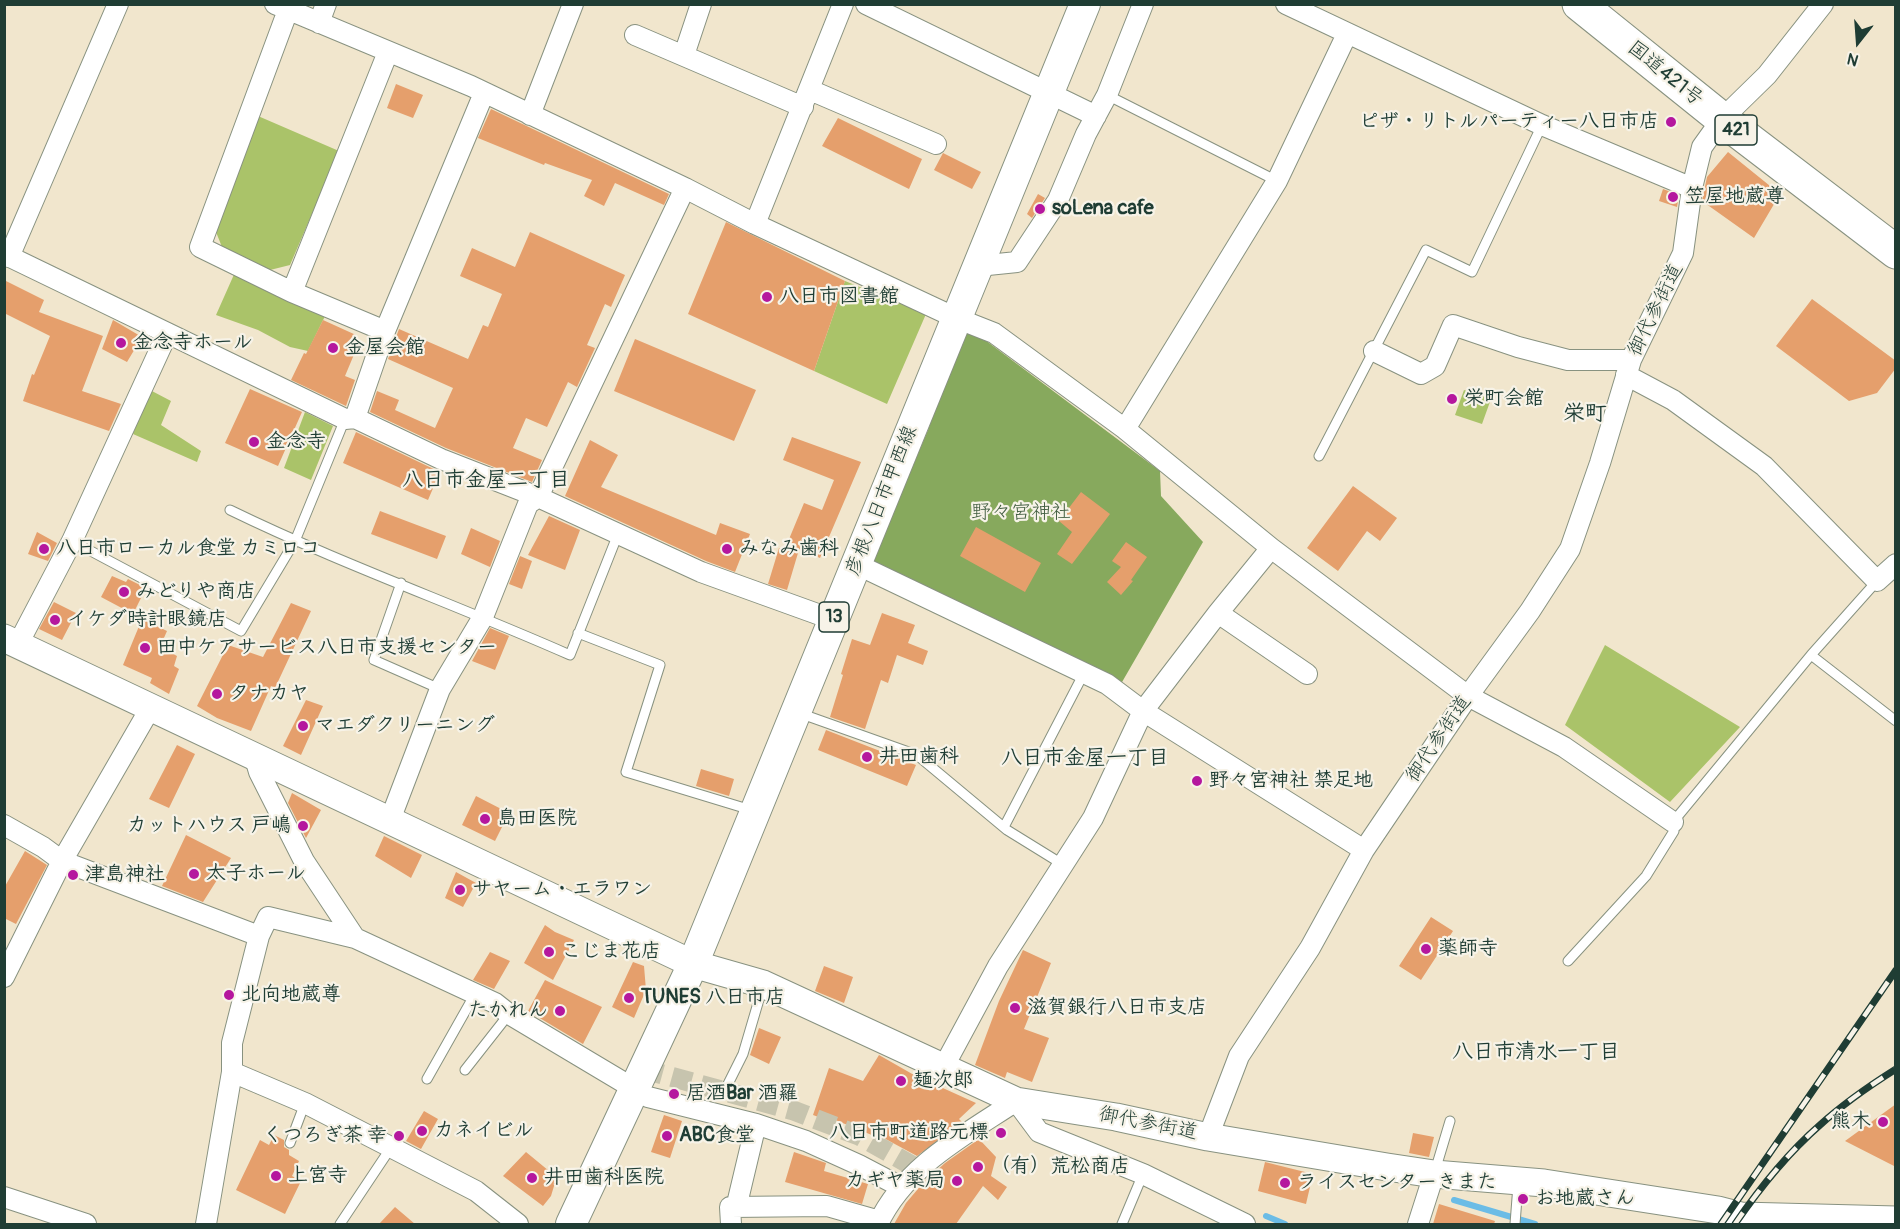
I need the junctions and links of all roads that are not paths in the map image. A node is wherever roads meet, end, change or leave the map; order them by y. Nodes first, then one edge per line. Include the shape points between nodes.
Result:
1 (118, 4) edge
2 (573, 4) edge
3 (701, 4) edge
4 (843, 4) edge
5 (866, 4) edge
6 (1085, 4) edge
7 (1143, 4) edge
8 (1286, 4) edge
9 (1579, 4) edge
10 (1823, 4) edge
11 (282, 7) edge
12 (322, 14) edge
13 (1347, 34) junction
14 (635, 35) dead end
15 (388, 52) junction
16 (684, 56) junction
17 (484, 93) junction
18 (1048, 94) junction
19 (1107, 94) junction
20 (807, 98) junction
21 (530, 115) junction
22 (1096, 116) junction
23 (1722, 119) junction
24 (1542, 125) junction
25 (936, 144) dead end
26 (1277, 181) junction
27 (685, 188) junction
28 (1692, 188) junction
29 (755, 224) junction
30 (1896, 252) edge
31 (7, 256) edge
32 (978, 266) junction
33 (292, 292) junction
34 (957, 318) junction
35 (385, 331) junction
36 (167, 334) junction
37 (1374, 351) junction
38 (1628, 368) junction
39 (350, 418) junction
40 (1125, 429) junction
41 (1319, 456) dead end
42 (538, 497) junction
43 (230, 510) dead end
44 (618, 534) junction
45 (72, 541) junction
46 (295, 542) junction
47 (1271, 548) junction
48 (856, 564) junction
49 (1896, 564) edge
50 (1877, 581) junction
51 (400, 583) junction
52 (1218, 613) junction
53 (483, 617) junction
54 (834, 620) junction
55 (578, 633) junction
56 (11, 641) edge
57 (1811, 655) junction
58 (1084, 673) junction
59 (1307, 674) dead end
60 (440, 689) junction
61 (1468, 696) junction
62 (151, 707) junction
63 (1143, 711) junction
64 (796, 712) junction
65 (1896, 721) edge
66 (254, 755) junction
67 (756, 811) junction
68 (390, 820) junction
69 (1673, 822) junction
70 (4, 825) edge
71 (1004, 827) junction
72 (1364, 850) junction
73 (62, 861) junction
74 (1062, 864) junction
75 (259, 936) junction
76 (355, 938) junction
77 (1568, 961) dead end
78 (693, 964) junction
79 (4, 977) edge
80 (764, 984) junction
81 (475, 994) junction
82 (509, 1014) junction
83 (943, 1068) junction
84 (465, 1070) dead end
85 (232, 1072) junction
86 (428, 1079) dead end
87 (633, 1089) junction
88 (725, 1090) dead end
89 (1016, 1101) junction
90 (305, 1103) junction
91 (1449, 1121) dead end
92 (756, 1124) junction
93 (1208, 1137) junction
94 (290, 1143) dead end
95 (392, 1146) junction
96 (1143, 1174) junction
97 (1434, 1174) junction
98 (1518, 1182) junction
99 (901, 1187) junction
100 (4, 1197) edge
101 (734, 1216) edge
102 (1212, 1216) edge
103 (1754, 1220) edge
104 (1896, 1220) edge
105 (879, 1223) edge
106 (86, 1224) edge
107 (206, 1224) edge
108 (340, 1224) edge
109 (518, 1224) edge
110 (571, 1224) edge
111 (1122, 1224) edge
112 (1245, 1224) edge
113 (1418, 1224) edge
114 (1515, 1224) edge

1 - 31 street
2 - 21 street
3 - 16 street
4 - 20 street
5 - 18 street
6 - 18 main road, 彦根八日市甲西線 / 13
7 - 19 street
8 - 13 street
9 - 23 highway, 国道421号 / 421
10 - 23 street, 御代参街道 via 1767,75
11 - 12 street
11 - 33 street via 200,247
12 - 15 street
13 - 24 street
13 - 26 street
14 - 16 street
15 - 17 street
15 - 33 street
16 - 20 street
17 - 21 street
17 - 35 street
18 - 22 street
18 - 32 main road, 彦根八日市甲西線 / 13
19 - 22 street
19 - 26 lane
20 - 25 street
20 - 29 street
21 - 27 street
22 - 32 street via 1058,200 1017,262
23 - 28 street, 御代参街道 via 1702,147
23 - 30 highway, 国道421号 / 421
24 - 28 street
24 - 37 lane via 1472,273 1426,250
26 - 40 street
27 - 29 street
27 - 42 street
28 - 38 street, 御代参街道 via 1683,253
29 - 34 street
31 - 36 street
32 - 34 main road, 彦根八日市甲西線 / 13
33 - 35 street
34 - 40 street via 994,333
34 - 48 main road, 彦根八日市甲西線 / 13
35 - 39 street
36 - 39 street
36 - 45 street
37 - 38 street via 1421,374 1435,366 1453,325 1568,360
37 - 41 lane
38 - 50 street via 1764,466
38 - 61 street, 御代参街道 via 1570,549
39 - 42 street
39 - 46 lane
40 - 47 street
42 - 44 street
42 - 53 street via 528,504
43 - 46 lane
44 - 54 street via 701,572
44 - 55 lane
45 - 46 lane via 241,632
45 - 56 street
46 - 51 lane
47 - 52 street
47 - 61 street
48 - 54 main road, 彦根八日市甲西線 / 13
48 - 58 street
49 - 50 street
50 - 57 lane
51 - 53 lane
51 - 60 lane via 374,660
52 - 59 street
52 - 63 street
53 - 55 lane via 570,655
53 - 60 street
54 - 64 main road, 彦根八日市甲西線 / 13
55 - 67 lane via 660,665 626,772
56 - 62 street, 御代参街道
57 - 65 lane
57 - 69 lane
58 - 63 street via 1107,684
58 - 71 lane
60 - 68 street
61 - 69 street via 1564,747
61 - 72 street, 御代参街道
62 - 66 street, 御代参街道
62 - 73 street
63 - 72 street
63 - 74 street via 1093,818
64 - 67 main road, 彦根八日市甲西線 / 13
64 - 71 lane via 917,754
66 - 68 street, 御代参街道
66 - 76 street via 304,861
67 - 78 main road, 彦根八日市甲西線 / 13
68 - 78 street, 御代参街道
69 - 77 lane via 1674,831 1646,876
70 - 73 street
71 - 74 lane
72 - 93 street, 御代参街道 via 1310,948 1239,1056
73 - 75 street
73 - 79 street
74 - 83 street via 998,966
75 - 76 street via 268,917
75 - 85 street via 232,1043
76 - 81 street
78 - 80 street, 御代参街道
78 - 87 main road, 彦根八日市甲西線 / 13
80 - 83 street, 御代参街道
80 - 88 lane via 743,1054
81 - 82 street
81 - 86 lane
82 - 84 lane
82 - 87 street
83 - 89 street, 御代参街道
85 - 90 street
85 - 107 street
87 - 92 street via 655,1099
87 - 110 main road, 彦根八日市甲西線 / 13
89 - 93 street, 御代参街道
89 - 96 street via 1039,1132
89 - 99 street via 918,1169
90 - 94 lane
90 - 95 street
91 - 97 lane
92 - 99 street via 827,1151
92 - 101 street
93 - 97 street
95 - 108 lane
95 - 109 street via 476,1191
96 - 102 street
96 - 111 lane
97 - 98 street
97 - 113 street
98 - 103 street via 1718,1210
98 - 114 lane
99 - 105 street
100 - 106 street
101 - 105 street via 828,1206
102 - 112 street
103 - 104 street

